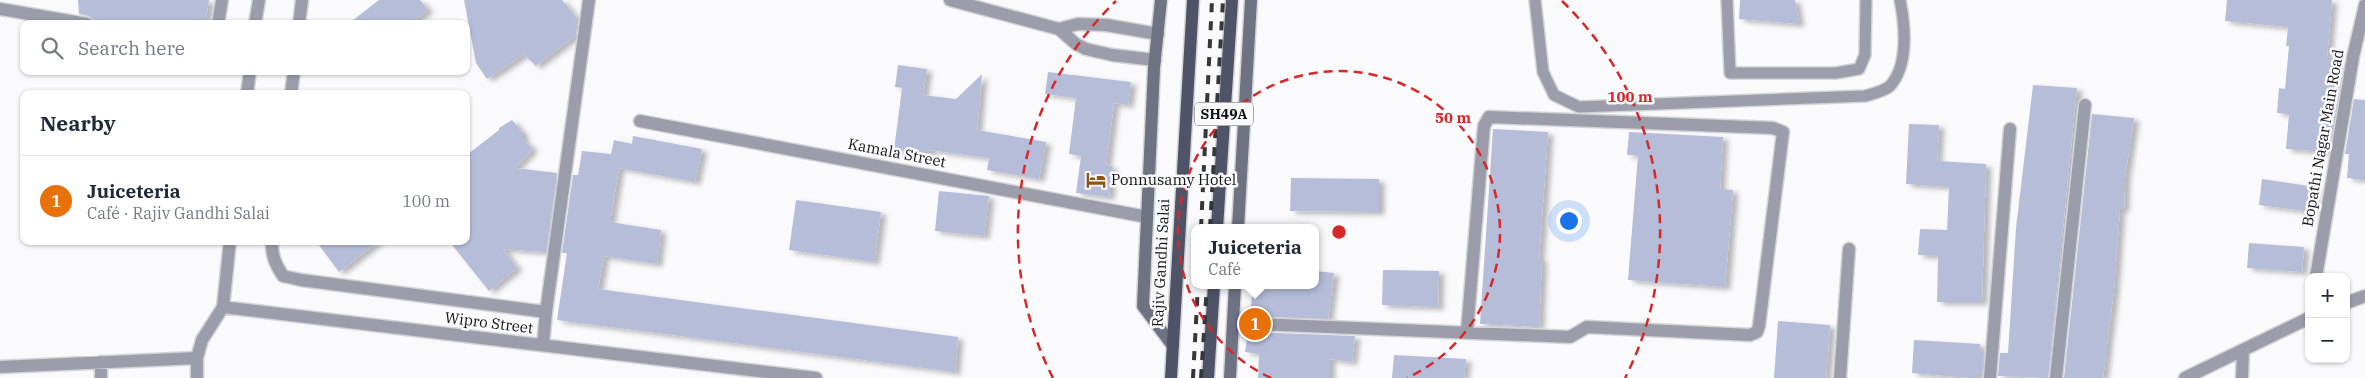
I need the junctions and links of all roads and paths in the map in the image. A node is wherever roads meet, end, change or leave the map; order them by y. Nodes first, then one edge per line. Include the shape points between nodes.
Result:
1 (222, 0) edge
2 (259, 0) edge
3 (302, 0) edge
4 (589, 0) edge
5 (950, 0) edge
6 (1161, 0) edge
7 (1193, 0) edge
8 (1232, 0) edge
9 (1250, 0) edge
10 (1535, 0) edge
11 (1727, 0) edge
12 (1866, 0) edge
13 (1900, 0) edge
14 (2365, 5) edge
15 (0, 9) edge
16 (64, 20) edge
17 (219, 20) edge
18 (256, 20) edge
19 (300, 20) edge
20 (1059, 29) junction
21 (1158, 34) junction
22 (1155, 60) junction
23 (249, 75) edge
24 (293, 75) edge
25 (248, 90) edge
26 (292, 90) edge
27 (2085, 106) dead end
28 (640, 122) dead end
29 (2010, 129) dead end
30 (1147, 217) junction
31 (1217, 224) edge
32 (1238, 224) edge
33 (230, 245) edge
34 (272, 245) edge
35 (1849, 249) dead end
36 (2317, 273) edge
37 (1214, 289) edge
38 (1235, 289) edge
39 (2365, 296) edge
40 (2350, 302) edge
41 (223, 307) junction
42 (546, 312) junction
43 (2305, 320) edge
44 (1233, 323) junction
45 (1467, 332) junction
46 (543, 345) junction
47 (1173, 346) junction
48 (2243, 350) junction
49 (197, 358) junction
50 (101, 362) junction
51 (0, 367) edge
52 (101, 378) edge
53 (197, 378) edge
54 (816, 378) edge
55 (1171, 378) edge
56 (1208, 378) edge
57 (1230, 378) edge
58 (1840, 378) edge
59 (1990, 378) edge
60 (2056, 378) edge
61 (2185, 378) edge
62 (2242, 378) edge

1 - 17 street
2 - 18 street
3 - 19 street
4 - 42 street
5 - 20 street
6 - 21 street
7 - 47 main road, Rajiv Gandhi Salai / SH49A
8 - 31 main road, SH49A
9 - 32 street
10 - 13 lane via 1544,72 1554,95 1579,107 1865,96 1889,87 1898,73 1903,55
11 - 12 lane via 1730,73 1836,74 1859,69 1865,55
14 - 36 street, Bopathi Nagar Main Road
15 - 16 street
20 - 21 street via 1078,24 1106,25
20 - 22 street via 1086,49
21 - 22 street
22 - 30 street
23 - 25 street
24 - 26 street
27 - 60 street
28 - 30 street, Kamala Street
29 - 59 street
30 - 47 street via 1143,306
33 - 41 street
34 - 42 street via 275,264 283,276
35 - 58 street
37 - 56 main road
38 - 44 street
39 - 40 street
41 - 46 street, Wipro Street
41 - 49 street via 202,340
42 - 46 street
43 - 48 street
44 - 45 street
44 - 57 street
45 - 45 street via 1570,336 1587,327 1744,336 1756,332 1783,132 1773,128 1489,117 1484,126
46 - 54 street, Wipro Street
47 - 55 main road, Rajiv Gandhi Salai / SH49A
48 - 61 street
48 - 62 street
49 - 50 street
49 - 53 street
50 - 51 street
50 - 52 street

